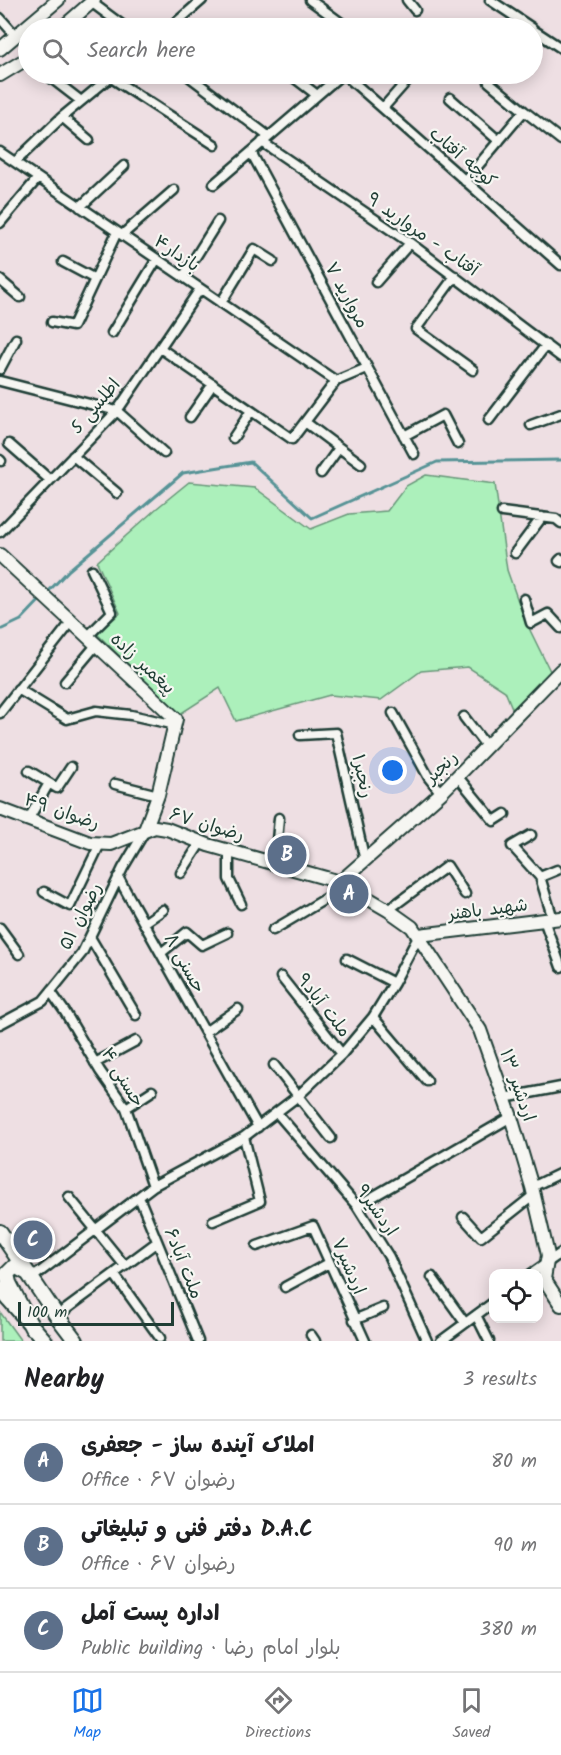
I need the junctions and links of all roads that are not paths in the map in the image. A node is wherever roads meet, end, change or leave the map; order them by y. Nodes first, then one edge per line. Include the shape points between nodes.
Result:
1 (310, 0) edge
2 (407, 0) edge
3 (490, 0) edge
4 (93, 1) edge
5 (196, 2) edge
6 (50, 3) edge
7 (415, 10) dead end
8 (0, 18) edge
9 (35, 18) edge
10 (73, 18) edge
11 (114, 18) edge
12 (180, 18) edge
13 (334, 18) edge
14 (516, 18) edge
15 (16, 36) joint
16 (543, 36) edge
17 (561, 48) edge
18 (0, 49) edge
19 (18, 65) edge
20 (0, 75) edge
21 (59, 84) edge
22 (101, 84) edge
23 (125, 84) edge
24 (198, 84) edge
25 (303, 84) edge
26 (331, 84) edge
27 (355, 84) edge
28 (404, 84) edge
29 (491, 84) edge
30 (317, 95) junction
31 (450, 98) dead end
32 (81, 101) junction
33 (383, 108) junction
34 (524, 111) junction
35 (62, 117) junction
36 (265, 139) junction
37 (89, 140) dead end
38 (561, 140) edge
39 (499, 141) junction
40 (215, 145) dead end
41 (251, 152) junction
42 (1, 155) edge
43 (15, 162) junction
44 (124, 166) dead end
45 (38, 178) junction
46 (465, 181) junction
47 (214, 184) dead end
48 (174, 190) dead end
49 (80, 207) junction
50 (218, 220) dead end
51 (0, 223) edge
52 (120, 234) junction
53 (410, 243) junction
54 (157, 259) junction
55 (273, 261) dead end
56 (63, 262) dead end
57 (561, 265) edge
58 (456, 276) junction
59 (183, 277) junction
60 (95, 279) junction
61 (0, 280) edge
62 (376, 282) dead end
63 (200, 289) junction
64 (20, 297) dead end
65 (221, 303) junction
66 (52, 322) dead end
67 (112, 333) dead end
68 (16, 339) dead end
69 (546, 345) junction
70 (160, 348) junction
71 (561, 357) edge
72 (367, 368) junction
73 (0, 369) edge
74 (473, 370) dead end
75 (0, 381) edge
76 (336, 381) junction
77 (213, 384) junction
78 (117, 411) junction
79 (251, 411) junction
80 (561, 414) edge
81 (190, 417) dead end
82 (489, 420) dead end
83 (305, 422) junction
84 (531, 425) dead end
85 (404, 436) junction
86 (233, 438) dead end
87 (9, 444) dead end
88 (458, 444) dead end
89 (339, 448) junction
90 (164, 453) dead end
91 (414, 454) dead end
92 (73, 456) junction
93 (361, 465) dead end
94 (321, 473) dead end
95 (50, 480) junction
96 (117, 493) dead end
97 (502, 512) dead end
98 (542, 517) junction
99 (561, 523) edge
100 (0, 532) edge
101 (515, 553) dead end
102 (2, 562) edge
103 (92, 570) dead end
104 (524, 599) dead end
105 (72, 621) junction
106 (561, 628) edge
107 (93, 640) junction
108 (561, 670) edge
109 (65, 682) dead end
110 (18, 689) junction
111 (0, 713) edge
112 (393, 713) dead end
113 (464, 717) dead end
114 (176, 725) junction
115 (300, 735) dead end
116 (487, 747) junction
117 (71, 767) dead end
118 (29, 771) dead end
119 (458, 777) junction
120 (49, 783) junction
121 (115, 784) dead end
122 (441, 793) junction
123 (158, 795) junction
124 (0, 809) edge
125 (505, 814) dead end
126 (279, 818) dead end
127 (28, 820) junction
128 (145, 830) junction
129 (531, 835) dead end
130 (201, 842) junction
131 (100, 844) junction
132 (230, 851) junction
133 (365, 861) junction
134 (275, 863) junction
135 (557, 870) dead end
136 (181, 873) dead end
137 (118, 877) junction
138 (540, 877) junction
139 (343, 884) junction
140 (44, 892) dead end
141 (465, 894) dead end
142 (241, 904) dead end
143 (388, 909) junction
144 (163, 910) dead end
145 (553, 919) edge
146 (144, 923) junction
147 (0, 928) edge
148 (273, 930) dead end
149 (227, 933) dead end
150 (419, 934) junction
151 (90, 937) junction
152 (161, 953) junction
153 (19, 954) dead end
154 (346, 959) dead end
155 (561, 967) edge
156 (281, 977) dead end
157 (394, 983) junction
158 (51, 992) junction
159 (238, 1009) dead end
160 (136, 1015) dead end
161 (373, 1017) junction
162 (0, 1024) edge
163 (205, 1032) junction
164 (136, 1041) dead end
165 (342, 1054) junction
166 (95, 1063) junction
167 (274, 1065) dead end
168 (427, 1081) dead end
169 (561, 1087) edge
170 (152, 1091) dead end
171 (298, 1096) junction
172 (504, 1098) junction
173 (126, 1108) junction
174 (277, 1113) junction
175 (511, 1117) junction
176 (258, 1127) junction
177 (244, 1137) junction
178 (331, 1138) dead end
179 (561, 1173) edge
180 (153, 1186) junction
181 (533, 1191) junction
182 (69, 1197) dead end
183 (139, 1197) junction
184 (357, 1206) junction
185 (463, 1217) dead end
186 (213, 1221) dead end
187 (97, 1231) junction
188 (0, 1232) edge
189 (158, 1242) junction
190 (257, 1246) dead end
191 (561, 1253) edge
192 (548, 1261) junction
193 (329, 1263) junction
194 (125, 1266) junction
195 (538, 1269) edge
196 (114, 1274) junction
197 (30, 1276) junction
198 (432, 1277) dead end
199 (285, 1287) dead end
200 (0, 1289) edge
201 (561, 1305) edge
202 (489, 1306) edge
203 (383, 1308) dead end
204 (476, 1315) junction
205 (57, 1316) junction
206 (354, 1320) junction
207 (465, 1323) junction
208 (32, 1328) junction
209 (160, 1338) dead end
210 (45, 1341) edge
211 (76, 1341) edge
212 (198, 1341) edge
213 (365, 1341) edge
214 (428, 1341) edge
215 (441, 1341) edge
216 (489, 1341) edge

1 - 13 street
2 - 7 street
3 - 14 street
4 - 10 street
4 - 11 street
5 - 12 street
6 - 9 street
8 - 15 street
15 - 18 street
16 - 17 street
19 - 20 street
21 - 32 street
22 - 32 street
23 - 40 street
24 - 36 street, آفتاب - مروارید ۹
25 - 30 street
26 - 30 street
27 - 33 street, کوچه آفتاب
28 - 33 street
29 - 34 street
30 - 36 street
31 - 39 street
32 - 35 street
33 - 46 street, کوچه آفتاب
34 - 38 street
34 - 39 street
35 - 37 street
35 - 43 street
36 - 41 street
36 - 53 street, آفتاب - مروارید ۹
39 - 46 street
41 - 47 street
41 - 72 street, مروارید ۷
42 - 43 street, بازدار۴
43 - 45 street, بازدار۴
44 - 49 street
45 - 49 street, بازدار۴
45 - 51 street
46 - 57 street, کوچه آفتاب
48 - 52 street
49 - 52 street, بازدار۴
50 - 59 street
52 - 54 street, بازدار۴
52 - 60 street
53 - 58 street, آفتاب - مروارید ۹
53 - 62 street
54 - 59 street, بازدار۴
54 - 67 street
55 - 65 street via 254,249
56 - 60 street
58 - 69 street, آفتاب - مروارید ۹
58 - 74 street via 416,329
59 - 63 street, بازدار۴
60 - 66 street via 73,326
61 - 64 street
63 - 65 street, بازدار۴
63 - 70 street, اطلسی 5
65 - 76 street, بازدار۴
68 - 73 street
69 - 71 street, آفتاب - مروارید ۹
69 - 82 street
70 - 77 street
70 - 78 street, اطلسی 5
72 - 76 street
72 - 85 street, مروارید ۷
75 - 78 street
76 - 83 street
77 - 79 street
77 - 81 street
78 - 90 street
78 - 92 street, اطلسی 5
79 - 83 street via 292,439
79 - 86 street
80 - 84 street
83 - 89 street
85 - 88 street via 443,415
85 - 91 street, مروارید ۷
87 - 95 street
89 - 93 street
89 - 94 street
92 - 95 street, اطلسی 5
92 - 96 street
95 - 100 street, اطلسی 5
97 - 98 street
98 - 99 street
98 - 101 street
102 - 105 street, پیغمبر زاده
103 - 107 street via 112,612
104 - 106 street via 531,623 548,614
105 - 107 street, پیغمبر زاده
105 - 110 street
107 - 109 street
107 - 114 street, پیغمبر زاده via 176,718
108 - 116 street, رنجبر
110 - 111 street
110 - 114 street via 67,719 96,711
112 - 122 street
113 - 116 street
114 - 123 street
115 - 133 street, رنجبر۱ via 336,733
116 - 119 street, رنجبر
117 - 120 street via 57,788
118 - 120 street
119 - 122 street, رنجبر
119 - 125 street via 494,821
120 - 127 street
121 - 123 street
122 - 133 street, رنجبر
123 - 128 street
124 - 127 street, رضوان ۴۹
126 - 134 street
127 - 131 street, رضوان ۴۹
128 - 130 street, رضوان ۶۷ via 167,829
128 - 131 street, رضوان ۴۹ via 121,842
128 - 137 street, رضوان ۵۱
129 - 138 street via 512,846
130 - 132 street, رضوان ۶۷
130 - 136 street
131 - 140 street via 70,906
132 - 134 street, رضوان ۶۷
132 - 142 street via 230,879
133 - 139 street, رنجبر
134 - 139 street, رضوان ۶۷
135 - 138 street
137 - 146 street, حسنی ۸
137 - 151 street, رضوان ۵۱
138 - 145 street
139 - 143 street, رضوان ۶۷
139 - 148 street
141 - 143 street via 447,866
143 - 150 street, رضوان ۶۷
144 - 146 street
145 - 150 street, شهید باهنر
145 - 155 street
146 - 152 street, حسنی ۸
147 - 153 street
149 - 152 street via 202,945 187,932
150 - 157 street
150 - 172 street, اردشیر ۱۳ via 476,1021
151 - 158 street, رضوان ۵۱ via 82,954
151 - 160 street
152 - 163 street, حسنی ۸
154 - 157 street
156 - 165 street, ملت آباد۹
157 - 161 street
158 - 162 street, رضوان ۵۱ via 43,1001
158 - 166 street, حسنی ۴
159 - 163 street
161 - 165 street
161 - 168 street
163 - 176 street, حسنی ۸
164 - 166 street
165 - 171 street
166 - 173 street, حسنی ۴
167 - 171 street
169 - 172 street
170 - 173 street
171 - 174 street
171 - 178 street
172 - 175 street, اردشیر ۱۳
173 - 180 street, حسنی ۴
174 - 176 street
174 - 184 street, اردشیر۹
175 - 181 street, اردشیر ۱۳
175 - 184 street
176 - 177 street
177 - 180 street
177 - 186 street via 260,1201
179 - 181 street
180 - 183 street
181 - 185 street via 481,1237
181 - 192 street, اردشیر ۱۳
182 - 187 street
183 - 187 street
183 - 189 street, ملت آباد۶
184 - 214 street, اردشیر۹ via 389,1257
187 - 194 street
187 - 197 street
188 - 197 main road
189 - 194 street
189 - 212 street, ملت آباد۶
190 - 193 street, اردشیر۷ via 313,1226
191 - 192 street
192 - 195 street
192 - 201 street, اردشیر ۱۳ via 544,1279
193 - 199 street
193 - 206 street, اردشیر۷
194 - 196 street
196 - 205 street
196 - 209 street
197 - 205 main road
197 - 208 main road via 15,1266 7,1274
198 - 207 street
200 - 208 main road
202 - 204 street
203 - 206 street
204 - 207 street
204 - 216 street
205 - 211 main road
206 - 213 street, اردشیر۷
207 - 215 street
208 - 210 main road

